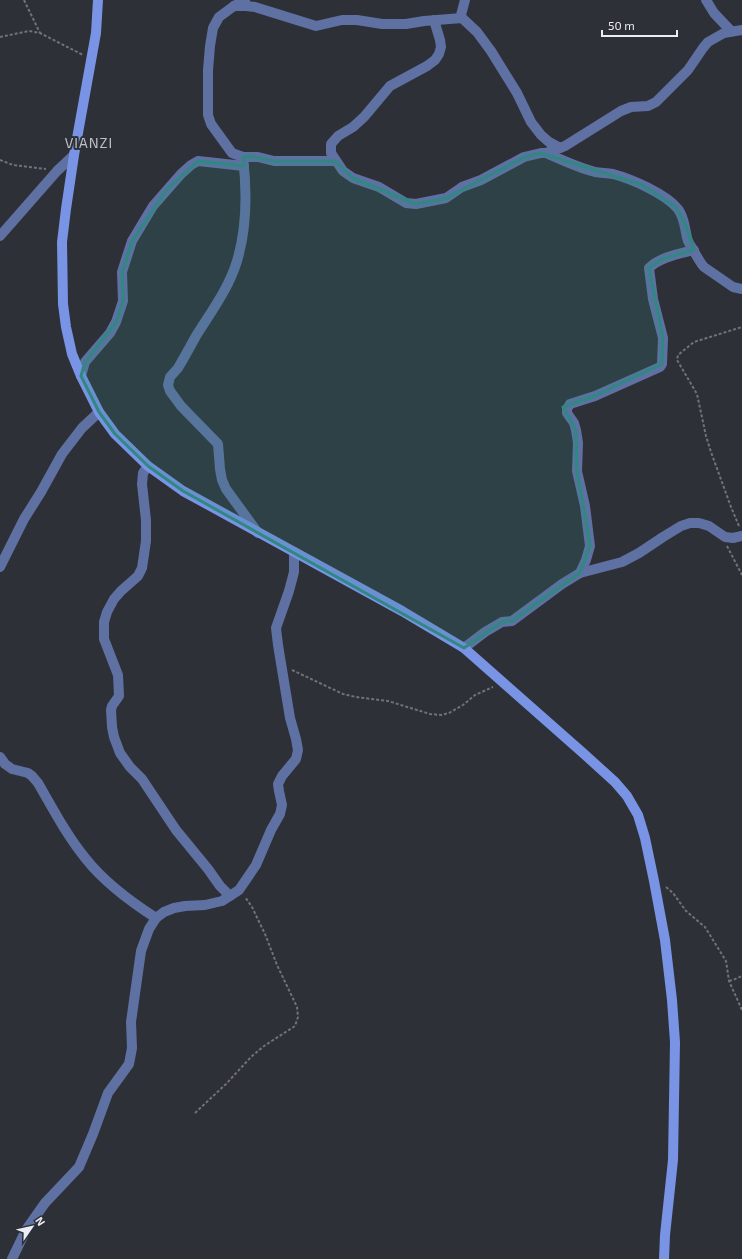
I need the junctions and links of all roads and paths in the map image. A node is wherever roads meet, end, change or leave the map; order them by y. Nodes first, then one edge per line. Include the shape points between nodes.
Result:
1 (24, 0) edge
2 (98, 0) edge
3 (245, 0) edge
4 (464, 0) edge
5 (706, 0) edge
6 (234, 6) junction
7 (462, 18) junction
8 (434, 20) junction
9 (742, 30) edge
10 (731, 31) junction
11 (40, 33) junction
12 (0, 37) edge
13 (91, 59) junction
14 (560, 148) junction
15 (546, 154) junction
16 (74, 155) junction
17 (0, 160) edge
18 (335, 161) junction
19 (243, 162) junction
20 (57, 171) junction
21 (0, 236) edge
22 (694, 250) junction
23 (742, 288) edge
24 (742, 328) edge
25 (81, 376) junction
26 (99, 412) junction
27 (148, 466) junction
28 (741, 531) edge
29 (258, 533) junction
30 (725, 537) junction
31 (294, 552) junction
32 (0, 567) edge
33 (580, 573) junction
34 (742, 575) edge
35 (464, 648) junction
36 (282, 665) junction
37 (509, 686) junction
38 (0, 757) edge
39 (654, 881) junction
40 (240, 890) junction
41 (230, 896) junction
42 (156, 918) junction
43 (742, 976) edge
44 (729, 981) junction
45 (742, 1010) edge
46 (195, 1113) dead end
47 (12, 1259) edge
48 (664, 1259) edge

1 - 11 path
2 - 13 street
3 - 6 street
4 - 7 street
5 - 10 street
6 - 8 street via 255,7 316,26 342,20 406,24
6 - 19 street via 219,17 213,28 208,70 208,115 211,124 232,153
7 - 8 street
7 - 14 street via 477,32 491,51 517,93 531,122 541,135
8 - 18 street via 441,47 435,60 390,86 364,117 338,136 331,144 331,153
9 - 10 street
10 - 14 street via 708,42 688,70 656,102 621,111
11 - 12 path via 29,31
11 - 13 path
13 - 16 street
14 - 15 street
15 - 18 street via 524,158 462,187 446,198 416,204 406,203 379,187 353,178
15 - 22 street via 595,172 627,178 665,198 681,214 688,240
16 - 20 street
16 - 25 street via 62,242 63,304 72,354
17 - 20 path via 12,165
18 - 19 street via 274,161 258,157
19 - 25 street via 198,161 180,174 153,206 132,241 122,272 123,301 116,322 86,362
19 - 29 street via 244,223 237,261 215,307 170,377 168,385 181,406 218,444 220,469 226,489
20 - 21 street
22 - 23 street via 700,264 733,287
22 - 33 street via 663,259 649,268 653,299 663,338 660,367 595,396 570,404 567,409 576,430 577,471 590,546
24 - 28 path via 694,342 678,355 677,360 697,394 711,452
25 - 26 street
26 - 27 street via 115,434
26 - 32 street via 82,428 62,454 24,519
27 - 29 street via 183,491
27 - 41 street via 143,473 142,484 146,520 142,568 138,576 114,599 104,622 104,639 118,675 119,696 111,710 112,727 123,758 142,779 176,830
28 - 30 street via 733,538
29 - 31 street
30 - 33 street via 709,526 690,523 663,536 622,562
30 - 34 path via 725,542
31 - 35 street
31 - 36 street via 294,572 276,628
33 - 35 street via 512,620 502,622
35 - 37 street
36 - 37 path via 343,694 388,701 430,714 449,713 483,691 493,687
36 - 40 street via 298,750 296,758 278,784 282,805 280,814 256,865
37 - 39 street via 628,796 638,815
38 - 42 street via 12,769 28,773 38,783 71,837 102,877
39 - 44 path via 673,893 686,911 706,926 726,961
39 - 48 street via 666,948 675,1042 673,1160
40 - 41 street
40 - 46 path via 252,907 297,1007 298,1017 295,1026 251,1057
41 - 42 street via 205,905 174,908
42 - 47 street via 149,929 142,951 131,1022 132,1048 129,1064 108,1093 79,1167 26,1230
43 - 44 path
44 - 45 path

